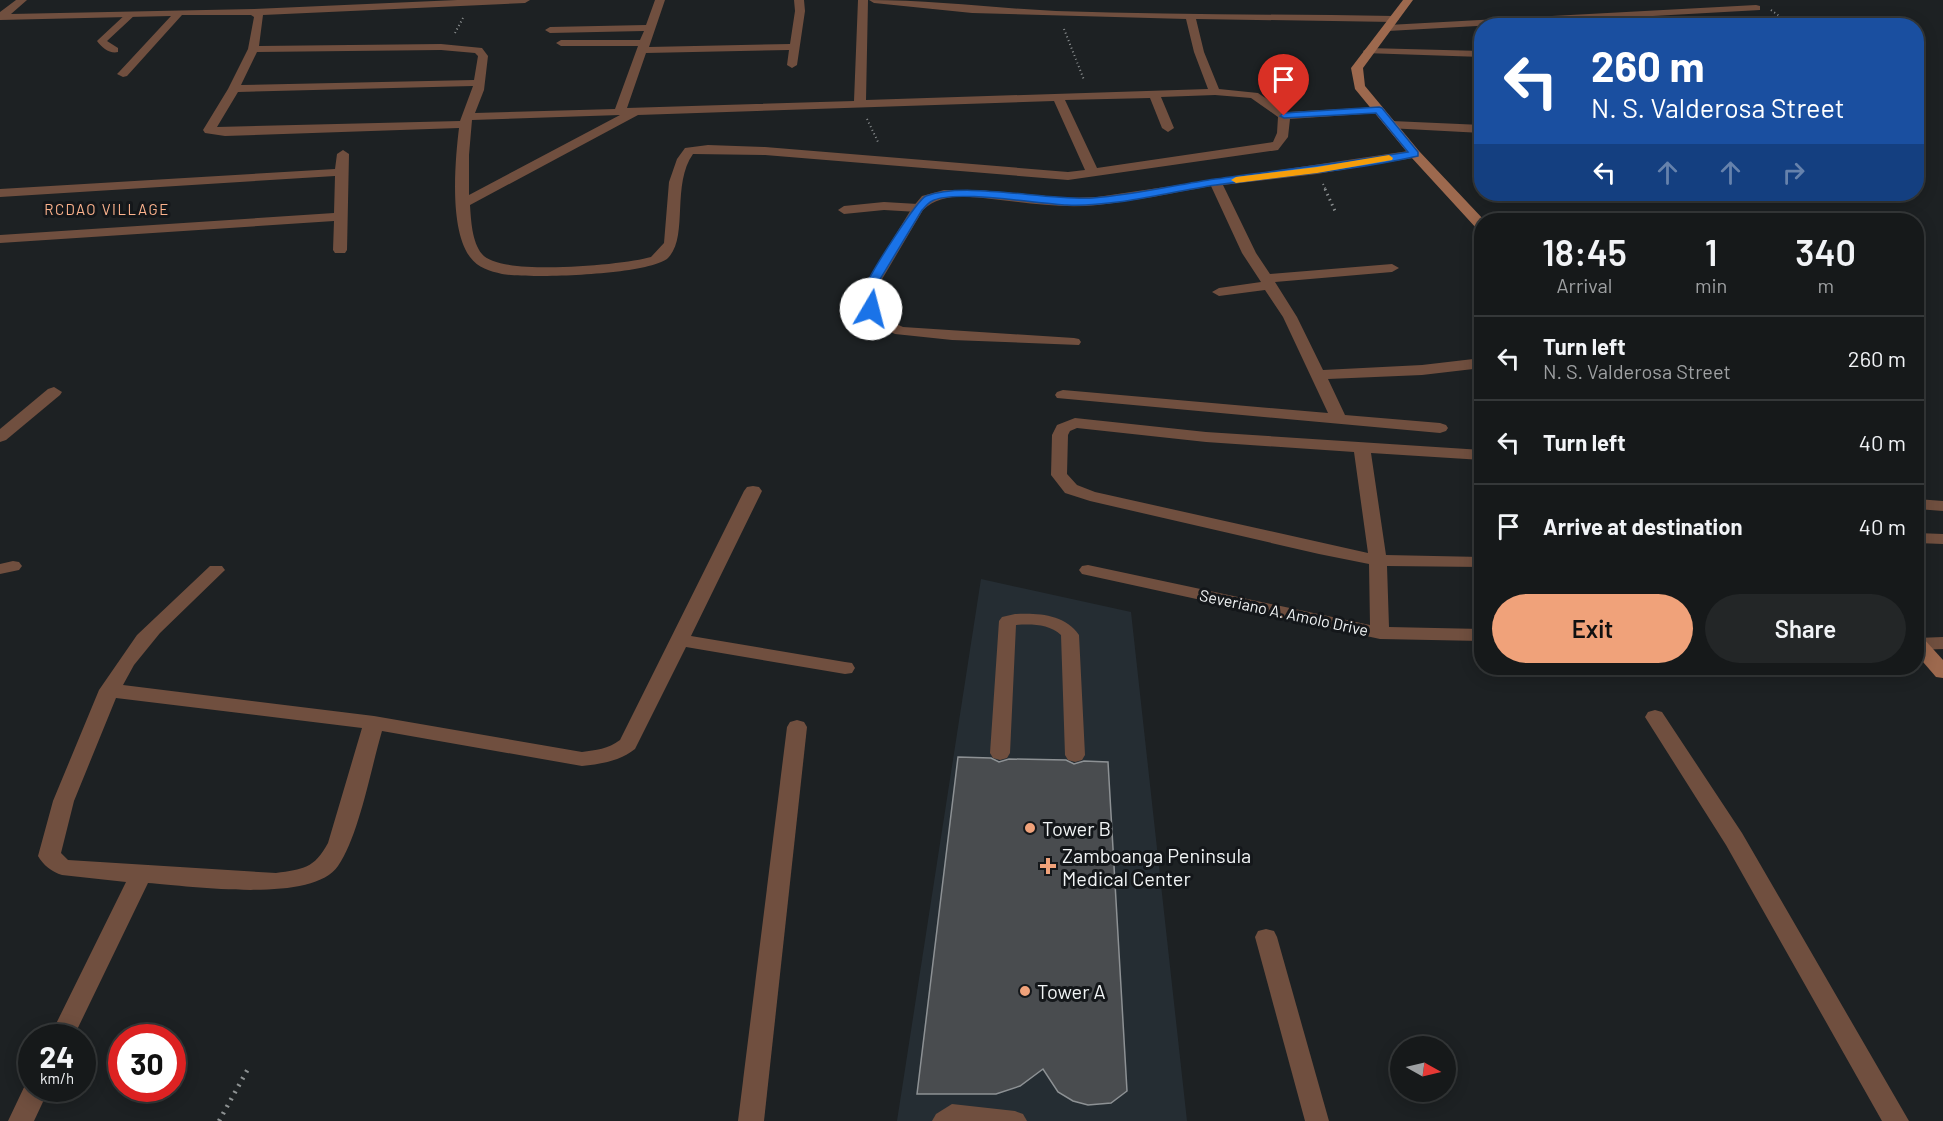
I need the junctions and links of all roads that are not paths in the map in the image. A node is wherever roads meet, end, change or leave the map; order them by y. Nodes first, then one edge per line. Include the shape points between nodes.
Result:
1 (22, 0) edge
2 (525, 0) edge
3 (660, 0) edge
4 (799, 0) edge
5 (863, 0) edge
6 (874, 0) edge
7 (1408, 0) edge
8 (1756, 8) road end
9 (180, 12) junction
10 (254, 12) junction
11 (131, 14) junction
12 (1190, 15) junction
13 (0, 17) edge
14 (1513, 18) edge
15 (1474, 20) edge
16 (1391, 23) junction
17 (649, 27) junction
18 (550, 30) dead end
19 (561, 43) dead end
20 (642, 46) junction
21 (795, 47) junction
22 (253, 48) junction
23 (115, 50) dead end
24 (1368, 51) junction
25 (1474, 54) edge
26 (792, 65) dead end
27 (123, 74) dead end
28 (478, 83) junction
29 (234, 89) junction
30 (1215, 92) junction
31 (1154, 94) junction
32 (1058, 97) junction
33 (860, 103) junction
34 (1379, 110) junction
35 (620, 111) junction
36 (638, 111) junction
37 (1284, 116) junction
38 (466, 121) junction
39 (1392, 125) junction
40 (1168, 128) dead end
41 (1474, 129) edge
42 (343, 154) dead end
43 (1415, 154) junction
44 (341, 172) junction
45 (1094, 174) junction
46 (1215, 182) junction
47 (0, 193) edge
48 (464, 203) junction
49 (918, 208) junction
50 (844, 210) dead end
51 (340, 217) junction
52 (1474, 217) edge
53 (0, 239) edge
54 (340, 250) dead end
55 (1392, 268) dead end
56 (1268, 282) junction
57 (1219, 292) dead end
58 (1074, 342) dead end
59 (1474, 364) edge
60 (1318, 375) junction
61 (54, 392) dead end
62 (1063, 395) dead end
63 (1338, 419) junction
64 (1440, 428) dead end
65 (0, 437) edge
66 (1362, 449) junction
67 (1474, 455) edge
68 (753, 490) dead end
69 (1924, 505) edge
70 (1943, 506) edge
71 (1924, 538) edge
72 (1943, 539) edge
73 (1378, 560) junction
74 (1474, 562) edge
75 (216, 570) dead end
76 (1088, 570) dead end
77 (1380, 633) junction
78 (1474, 635) edge
79 (680, 640) junction
80 (1943, 643) edge
81 (1924, 644) edge
82 (1924, 651) edge
83 (845, 669) dead end
84 (1943, 672) edge
85 (110, 690) junction
86 (1655, 717) dead end
87 (374, 723) junction
88 (797, 727) dead end
89 (1000, 753) dead end
90 (1075, 754) dead end
91 (141, 874) junction
92 (1266, 937) dead end
93 (68, 1024) edge
94 (30, 1102) edge
95 (21, 1121) edge
96 (751, 1121) edge
97 (945, 1121) edge
98 (1015, 1121) edge
99 (1317, 1121) edge
100 (1896, 1121) edge

1 - 13 street
2 - 10 street
3 - 17 street
4 - 21 street
5 - 33 street
6 - 12 street via 972,10 1058,14 1154,11
7 - 16 main road
8 - 14 street
9 - 10 street
9 - 11 street
9 - 27 street
10 - 22 street via 259,16
11 - 13 street
11 - 23 lane via 102,41
12 - 16 street via 1209,11
12 - 30 street
15 - 16 street
16 - 24 main road
17 - 18 street
17 - 20 street
19 - 20 street
20 - 21 street
20 - 35 street
21 - 26 street
22 - 28 street via 441,46 478,50 483,56
22 - 29 street
24 - 25 street
24 - 34 main road via 1357,68 1359,87
28 - 29 street
28 - 38 street
29 - 38 street via 209,130
30 - 31 street
30 - 37 street via 1254,95
31 - 32 street
31 - 40 street
32 - 33 street
32 - 45 street
33 - 36 street
34 - 37 street
34 - 39 main road
35 - 36 street
35 - 38 street
36 - 48 street
37 - 45 street via 1284,130 1274,147
38 - 48 street
39 - 41 street
39 - 43 main road
42 - 44 street
43 - 46 street
43 - 52 main road
44 - 47 street
44 - 51 street
45 - 48 street via 1045,176 765,151 689,151 681,159 676,178 670,243 658,259 631,265 529,271 506,270 476,257
46 - 49 street via 1081,202 944,194 927,199
46 - 56 street via 1248,253
49 - 50 lane
49 - 58 street via 871,286 871,309 880,322 900,331
51 - 53 street
51 - 54 street
55 - 56 street
56 - 57 street
56 - 60 street
59 - 60 street
60 - 63 street
61 - 65 street
62 - 63 street
63 - 64 street
66 - 67 street
66 - 73 street
66 - 73 street via 1075,423 1063,428 1060,435 1059,475 1071,489 1089,496
68 - 79 street
69 - 70 street
71 - 72 lane
73 - 74 street
73 - 77 street
75 - 85 street via 134,650
76 - 77 street, Severiano A. Amolo Drive
77 - 78 street, Severiano A. Amolo Drive
79 - 83 street
79 - 87 street via 628,744 604,757 582,759
80 - 81 street
82 - 84 main road
85 - 87 street
85 - 91 street via 61,805 49,856 62,867
86 - 100 street via 1734,839
87 - 91 street via 339,843 329,862 314,875 276,882
88 - 96 street
89 - 90 lane via 1007,628 1008,621 1017,619 1060,624 1068,629
91 - 93 street
92 - 99 lane
94 - 95 street
97 - 98 lane via 952,1114

